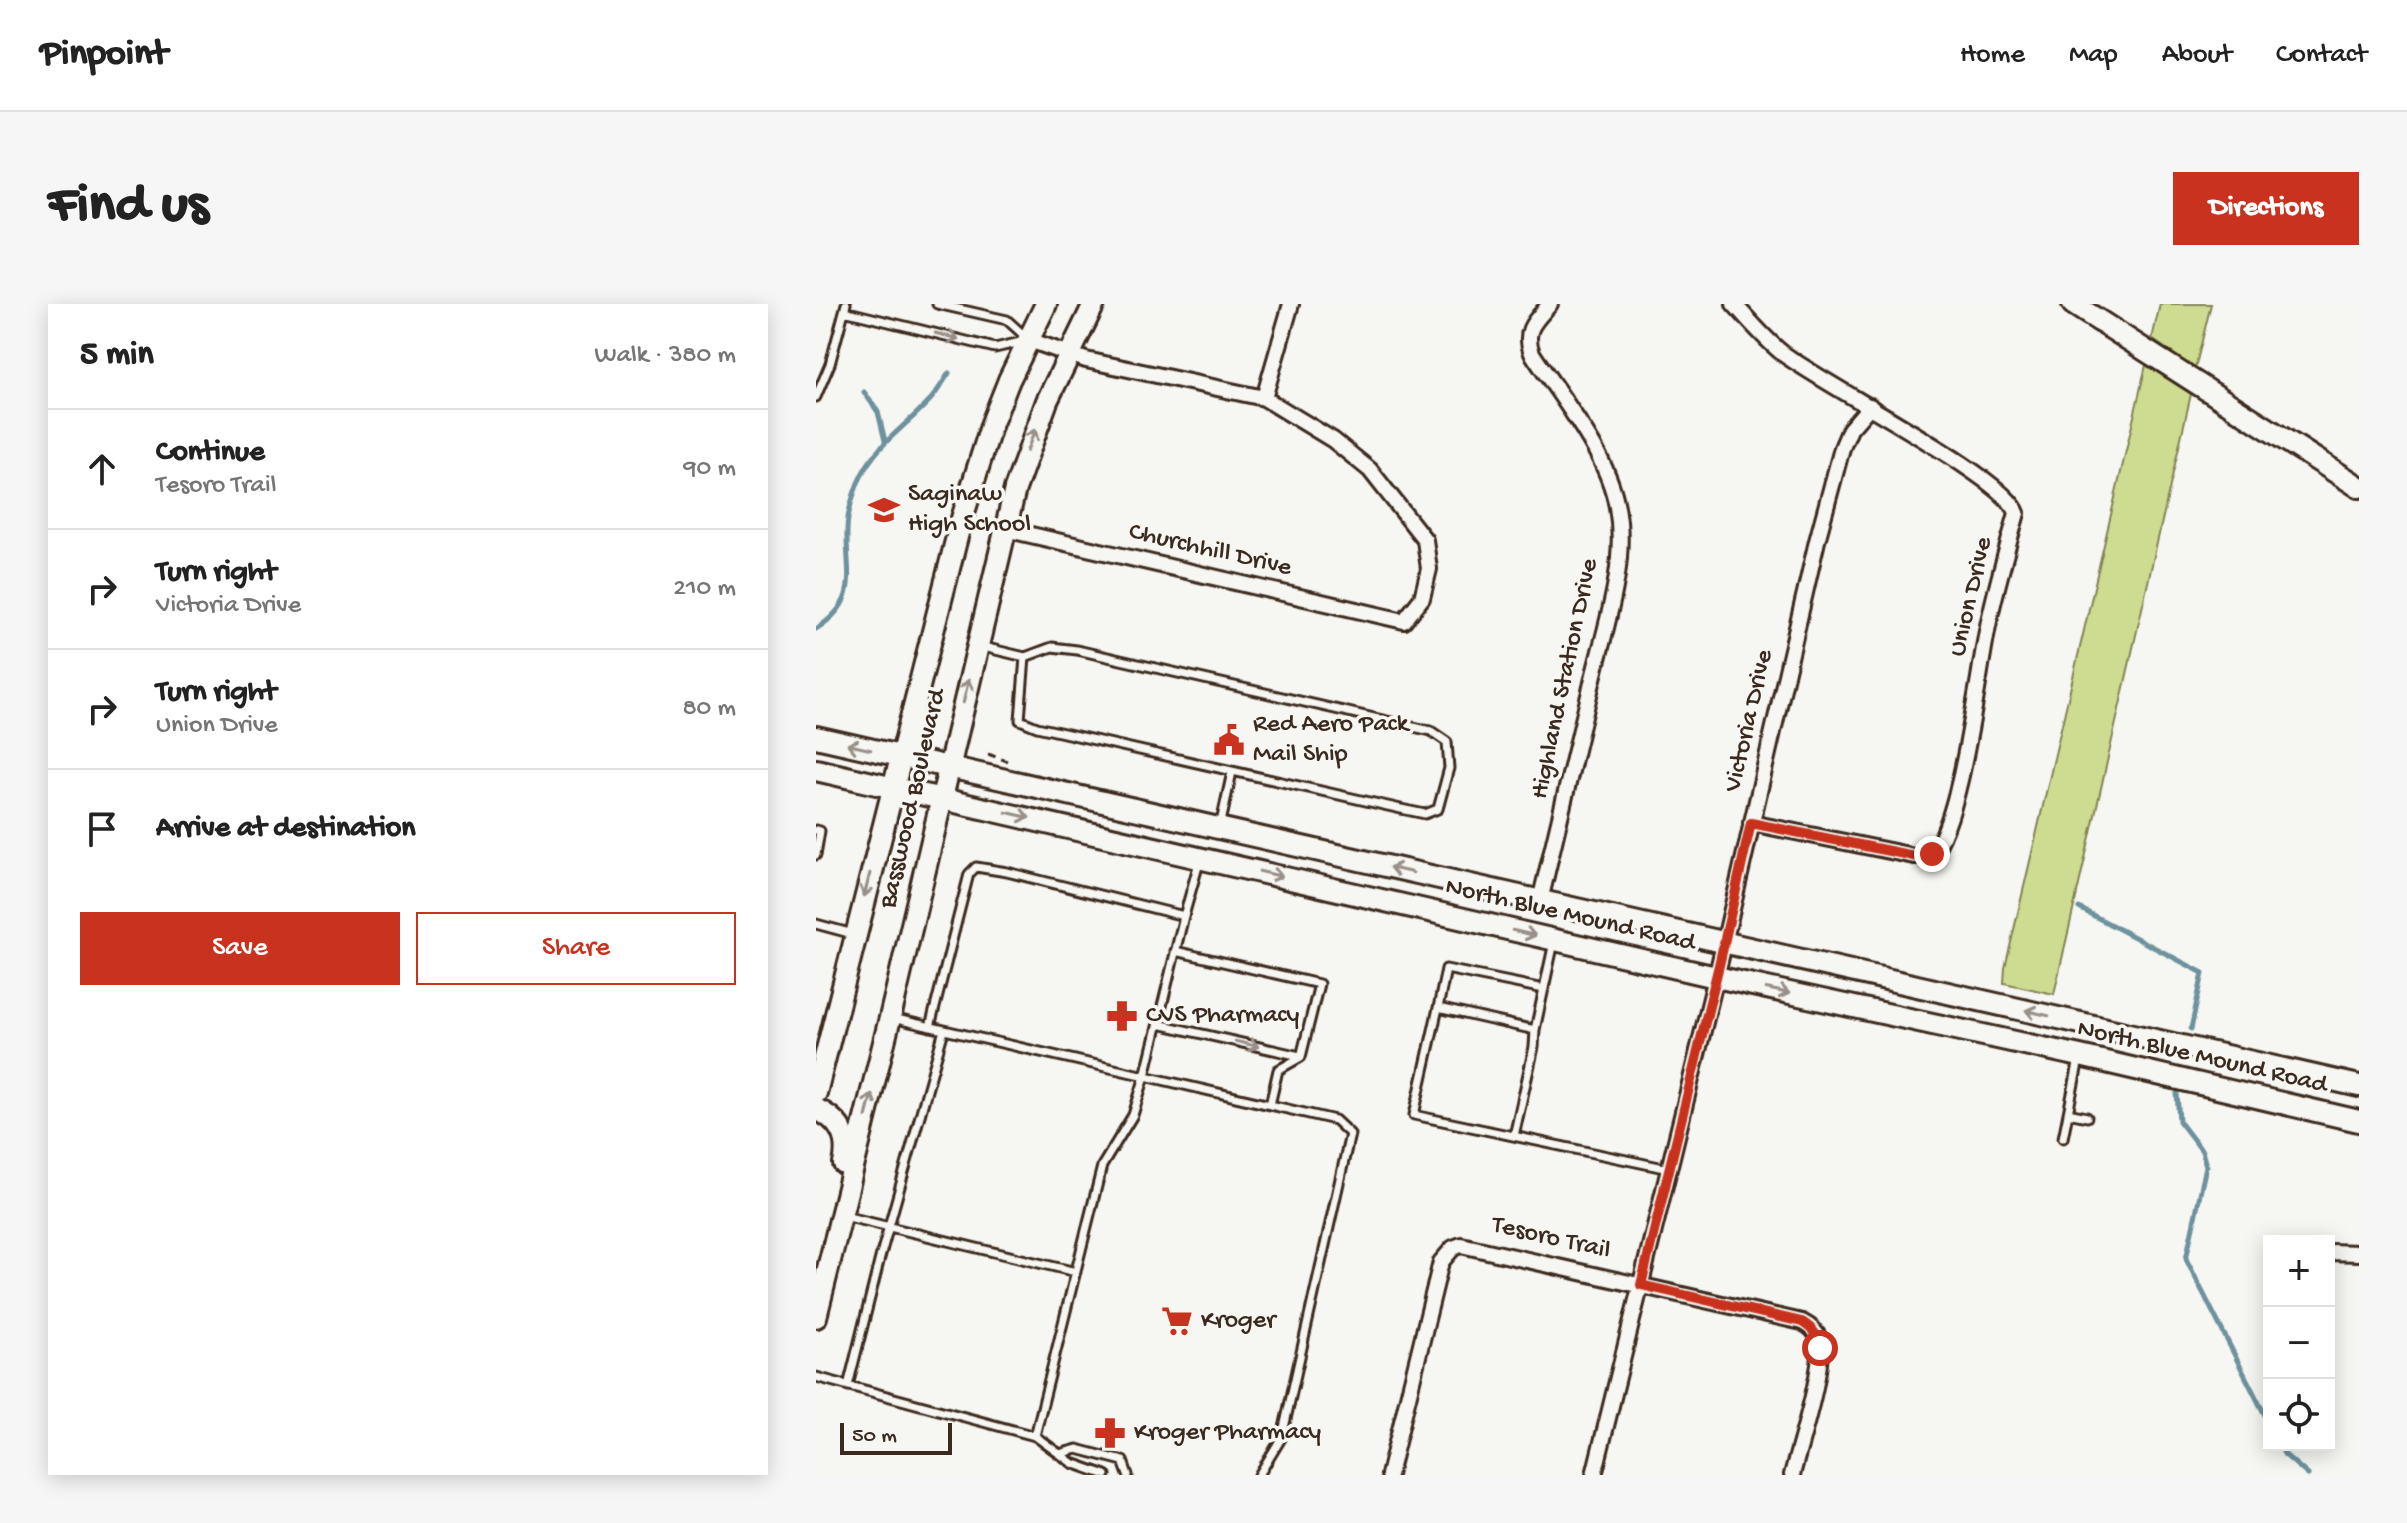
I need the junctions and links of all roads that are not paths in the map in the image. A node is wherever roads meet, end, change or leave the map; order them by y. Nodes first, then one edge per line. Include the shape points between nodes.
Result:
1 (937, 304) edge
2 (1046, 304) edge
3 (1094, 304) edge
4 (1291, 304) edge
5 (1550, 304) edge
6 (1734, 304) edge
7 (2073, 304) edge
8 (845, 308) edge
9 (1029, 340) junction
10 (1068, 354) junction
11 (816, 397) edge
12 (1264, 398) junction
13 (1870, 406) junction
14 (2356, 479) edge
15 (1005, 529) junction
16 (976, 646) junction
17 (1025, 657) junction
18 (816, 737) edge
19 (901, 756) junction
20 (949, 767) junction
21 (816, 770) edge
22 (1232, 772) junction
23 (893, 787) junction
24 (942, 797) junction
25 (1751, 823) junction
26 (1219, 829) junction
27 (816, 830) edge
28 (816, 855) edge
29 (1201, 858) junction
30 (1540, 901) junction
31 (1184, 916) junction
32 (816, 924) edge
33 (855, 934) junction
34 (1555, 940) junction
35 (1724, 942) junction
36 (1175, 951) junction
37 (1716, 977) junction
38 (1544, 989) junction
39 (1438, 1008) junction
40 (890, 1018) junction
41 (1158, 1024) junction
42 (930, 1027) junction
43 (944, 1030) junction
44 (1535, 1030) junction
45 (2080, 1056) junction
46 (1301, 1057) junction
47 (1145, 1076) junction
48 (2359, 1086) edge
49 (816, 1093) edge
50 (1270, 1105) junction
51 (816, 1109) edge
52 (2068, 1113) junction
53 (2087, 1117) dead end
54 (2359, 1121) edge
55 (1514, 1136) junction
56 (2063, 1138) dead end
57 (1669, 1169) junction
58 (844, 1205) junction
59 (888, 1227) junction
60 (2335, 1252) edge
61 (2359, 1253) edge
62 (1076, 1272) junction
63 (1641, 1285) junction
64 (816, 1317) edge
65 (816, 1377) edge
66 (848, 1386) junction
67 (1035, 1436) junction
68 (1059, 1454) junction
69 (1106, 1475) edge
70 (1128, 1475) edge
71 (1259, 1475) edge
72 (1389, 1475) edge
73 (1594, 1475) edge
74 (1792, 1475) edge

1 - 9 lane via 1007,320
2 - 9 main road, Basswood Boulevard
3 - 10 main road, Basswood Boulevard
4 - 12 street
5 - 30 street, Highland Station Drive via 1530,326 1528,342 1608,475 1619,539 1618,567
6 - 13 street, Union Drive via 1781,352
7 - 14 main road
8 -> 9 lane via 995,348
8 - 11 lane
9 - 10 street
9 - 19 main road, Basswood Boulevard via 992,423 963,513
10 - 12 street
15 -> 10 main road, Basswood Boulevard via 1026,455
12 - 15 street, Churchhill Drive via 1370,470 1425,540 1429,569 1422,598 1404,621
13 - 25 street, Victoria Drive via 1842,448
13 - 25 street, Union Drive via 2003,494 2017,513 1989,619 1957,790 1941,844 1925,857
15 - 16 main road, Basswood Boulevard
16 - 17 lane
20 -> 16 main road, Basswood Boulevard
17 - 22 lane via 1020,720
17 - 22 lane via 1052,647 1077,650 1431,731 1447,742 1449,768 1438,809 1425,814
19 -> 18 main road, North Blue Mound Road
19 - 20 main road, North Blue Mound Road
19 - 23 main road, Basswood Boulevard
20 - 24 main road, Basswood Boulevard
20 - 26 main road, North Blue Mound Road
21 - 23 main road, North Blue Mound Road
22 - 26 lane
23 - 24 main road, North Blue Mound Road
23 -> 33 main road, Basswood Boulevard
24 -> 29 main road, North Blue Mound Road
24 - 40 main road, Basswood Boulevard
25 - 35 street, Victoria Drive
30 -> 26 main road, North Blue Mound Road
27 - 28 lane
29 - 31 lane
29 -> 34 main road, North Blue Mound Road
30 - 35 main road, North Blue Mound Road
31 - 36 lane
31 - 42 lane via 976,867 969,874
32 - 33 lane
33 - 49 main road, Basswood Boulevard
34 - 37 main road, North Blue Mound Road
34 - 38 lane
35 - 37 street, Victoria Drive
48 -> 35 main road, North Blue Mound Road
36 - 41 lane
36 - 46 lane via 1319,984
37 -> 45 main road, North Blue Mound Road
37 - 57 street, Victoria Drive
38 - 39 lane via 1446,969
38 - 44 lane
39 - 44 lane
39 - 55 lane via 1414,1115
40 - 42 lane
58 -> 40 main road, Basswood Boulevard
41 -> 46 lane
41 - 47 lane
42 - 43 lane
43 - 47 lane
43 - 59 lane
44 - 55 lane
45 - 52 lane
45 - 54 main road, North Blue Mound Road
46 - 50 lane via 1278,1070
47 - 50 lane
47 - 62 lane via 1133,1115 1102,1166
50 - 71 lane via 1335,1120 1350,1134 1282,1437
51 - 58 main road via 844,1132
52 - 53 lane
52 - 56 lane
55 - 57 lane
57 - 63 street, Victoria Drive
58 - 59 lane
58 - 64 main road, Basswood Boulevard
59 - 62 lane
59 - 66 lane
60 - 61 street
62 - 67 lane
63 - 72 street, Tesoro Trail via 1471,1245 1453,1248 1441,1262
63 - 73 street, Victoria Drive
63 - 74 street, Tesoro Trail via 1812,1327 1820,1360
65 - 66 lane
66 - 67 lane
67 - 68 lane
68 - 69 lane
68 - 70 lane via 1077,1449 1123,1461

